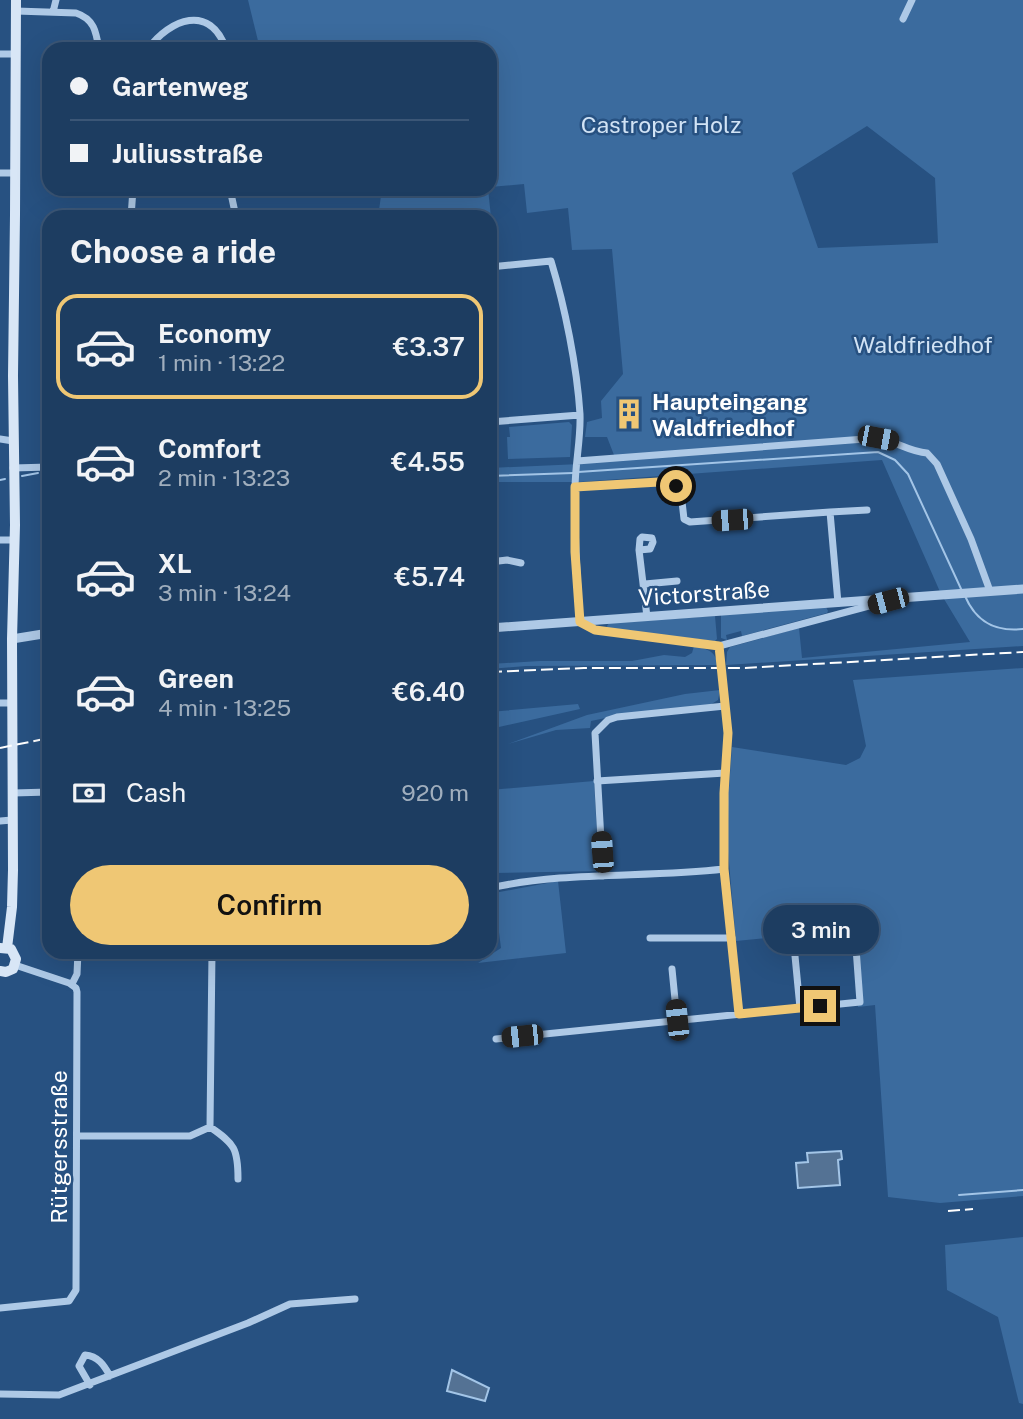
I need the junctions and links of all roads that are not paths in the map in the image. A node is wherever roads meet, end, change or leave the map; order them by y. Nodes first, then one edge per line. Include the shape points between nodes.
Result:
1 (56, 0) edge
2 (912, 0) edge
3 (16, 6) edge
4 (53, 12) junction
5 (903, 19) dead end
6 (98, 42) edge
7 (155, 42) edge
8 (222, 42) edge
9 (0, 54) edge
10 (16, 54) junction
11 (0, 173) edge
12 (15, 173) junction
13 (497, 266) edge
14 (580, 415) junction
15 (497, 421) edge
16 (0, 439) edge
17 (13, 441) junction
18 (577, 461) junction
19 (42, 467) edge
20 (13, 468) junction
21 (575, 487) junction
22 (867, 510) dead end
23 (830, 512) junction
24 (0, 540) edge
25 (14, 540) junction
26 (639, 550) dead end
27 (497, 561) edge
28 (521, 564) dead end
29 (677, 581) dead end
30 (645, 584) junction
31 (1023, 589) edge
32 (990, 591) junction
33 (888, 601) junction
34 (835, 603) junction
35 (833, 615) junction
36 (647, 617) junction
37 (580, 622) junction
38 (497, 628) edge
39 (42, 634) edge
40 (12, 639) junction
41 (719, 646) junction
42 (0, 703) edge
43 (13, 703) junction
44 (725, 706) junction
45 (725, 773) junction
46 (597, 780) junction
47 (42, 792) edge
48 (13, 793) junction
49 (12, 820) junction
50 (0, 821) edge
51 (724, 869) junction
52 (603, 876) junction
53 (497, 887) edge
54 (650, 938) dead end
55 (733, 938) junction
56 (3, 948) edge
57 (856, 948) dead end
58 (795, 956) dead end
59 (78, 959) edge
60 (212, 959) edge
61 (15, 965) junction
62 (672, 969) dead end
63 (1, 974) edge
64 (72, 984) junction
65 (800, 1008) junction
66 (739, 1014) junction
67 (677, 1020) junction
68 (496, 1039) dead end
69 (210, 1127) junction
70 (77, 1136) junction
71 (238, 1179) dead end
72 (355, 1299) dead end
73 (0, 1308) edge
74 (110, 1376) junction
75 (90, 1385) junction
76 (0, 1394) edge

1 - 4 street
2 - 5 street
3 - 4 street
3 - 10 main road
4 - 6 street via 85,16
7 - 8 street via 177,23 193,20 215,30
9 - 10 street
10 - 12 main road
11 - 12 street
12 - 17 main road
13 - 14 street via 551,261
14 - 15 street
14 - 18 street
16 - 17 street
17 - 20 main road
18 - 21 street
18 - 32 street via 878,438 893,441 927,453 937,464
19 - 20 street
20 - 25 main road
21 - 23 street via 659,482 676,486 684,520 690,523
21 - 37 street
22 - 23 street
23 - 34 street
24 - 25 street
25 - 40 main road
26 - 30 street
27 - 28 street
29 - 30 street
30 - 36 street
31 - 32 street, Victorstraße
32 - 33 street, Victorstraße
33 - 34 street, Victorstraße
33 - 35 street, Victorstraße
34 - 35 street
34 - 36 street, Victorstraße
35 - 41 street, Victorstraße
36 - 37 street, Victorstraße
37 - 38 street, Victorstraße
37 - 41 street, Victorstraße via 595,630
39 - 40 street
40 - 43 main road
41 - 44 street
42 - 43 street
43 - 48 main road
44 - 45 street
44 - 46 street via 608,720 595,733
45 - 46 street
45 - 51 street
46 - 52 street
47 - 48 street
48 - 49 main road
49 - 50 street
49 - 56 main road via 13,900
51 - 52 street
51 - 55 street
52 - 53 street via 542,878
54 - 55 street
55 - 66 street
56 - 61 main road via 15,954
57 - 65 street via 860,1002
58 - 65 street
59 - 64 street, Rütgersstraße
60 - 69 street
61 - 63 main road
61 - 64 street
62 - 67 street
64 - 70 street, Rütgersstraße via 77,992
65 - 66 street
66 - 67 street
67 - 68 street
69 - 70 street via 190,1136
69 - 71 street via 237,1151
70 - 73 street, Rütgersstraße via 73,1297 59,1304
72 - 74 street via 290,1304
74 - 75 street
74 - 75 street via 100,1361 85,1355 79,1366
75 - 76 street via 59,1395

